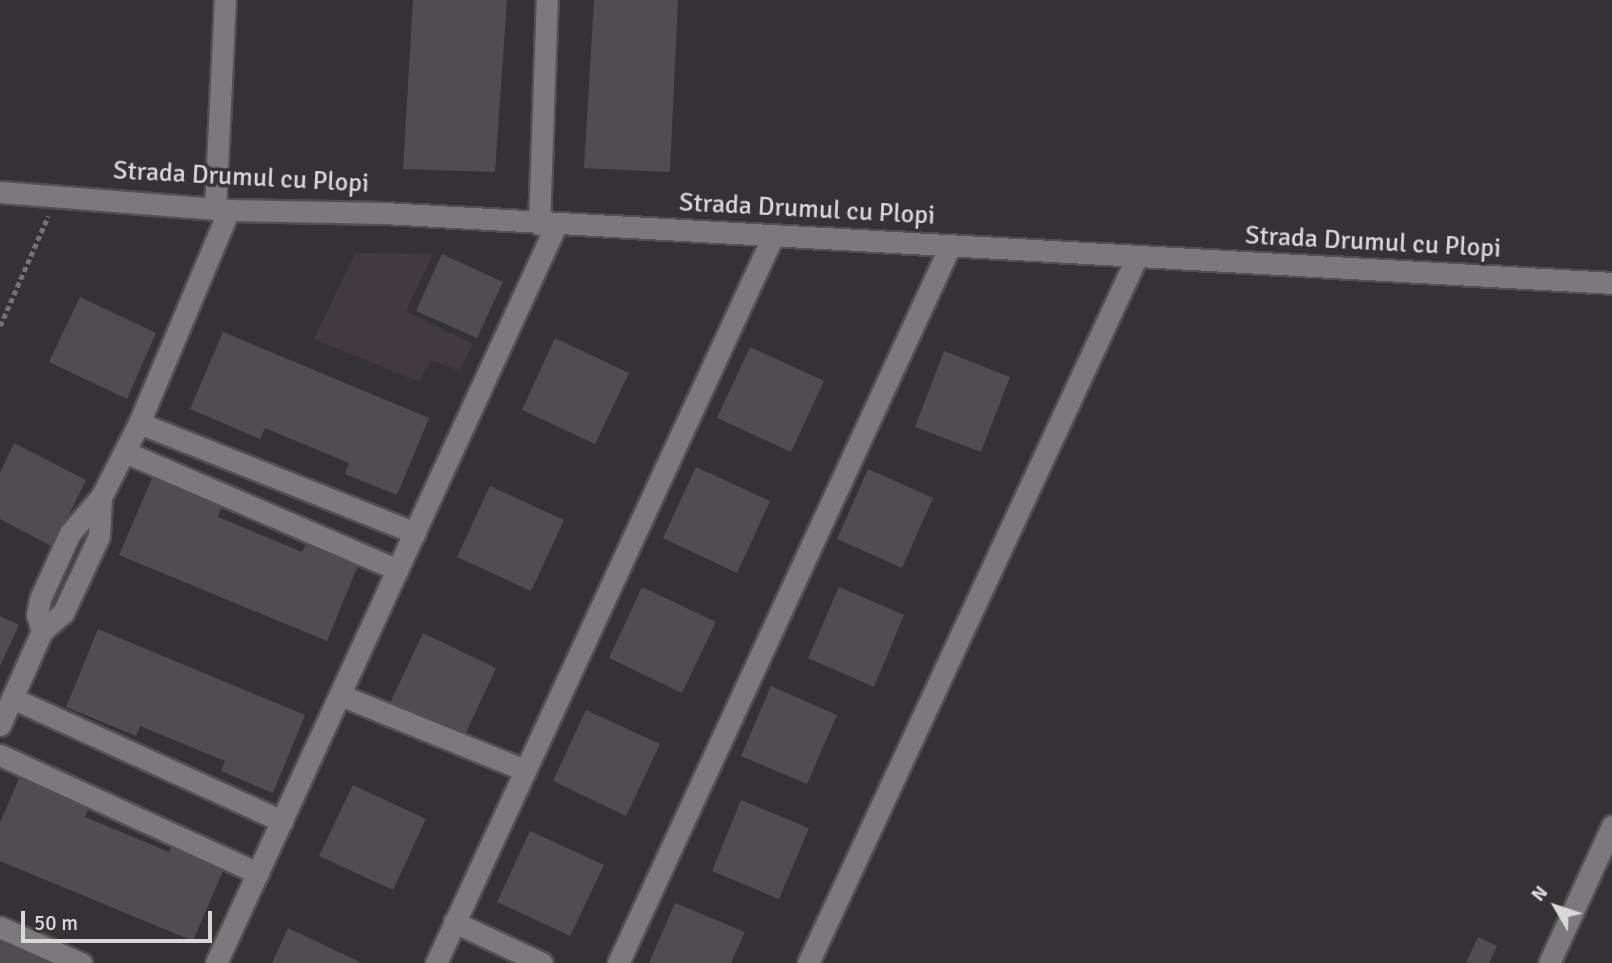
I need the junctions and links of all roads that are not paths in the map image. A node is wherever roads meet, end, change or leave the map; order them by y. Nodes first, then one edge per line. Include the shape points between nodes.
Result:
1 (225, 0) edge
2 (547, 0) edge
3 (0, 192) edge
4 (222, 209) junction
5 (548, 224) junction
6 (773, 236) junction
7 (950, 246) junction
8 (1136, 259) junction
9 (1612, 283) edge
10 (139, 423) junction
11 (125, 452) junction
12 (415, 533) junction
13 (398, 570) junction
14 (340, 695) junction
15 (12, 698) junction
16 (0, 725) edge
17 (0, 755) edge
18 (525, 770) junction
19 (282, 821) junction
20 (1612, 826) edge
21 (258, 873) junction
22 (454, 922) junction
23 (0, 927) edge
24 (81, 963) edge
25 (216, 963) edge
26 (436, 963) edge
27 (542, 963) edge
28 (618, 963) edge
29 (808, 963) edge
30 (1549, 963) edge

1 - 4 street
2 - 5 street
3 - 4 street, Strada Drumul cu Plopi
4 - 5 street, Strada Drumul cu Plopi
4 - 10 street
5 - 6 street, Strada Drumul cu Plopi
5 - 12 street
6 - 7 street, Strada Drumul cu Plopi
6 - 18 street
7 - 8 street, Strada Drumul cu Plopi
7 - 28 street
8 - 9 street, Strada Drumul cu Plopi
8 - 29 street
10 - 11 street
10 - 12 street
11 - 13 street
11 - 15 street via 101,497 99,536 63,613 42,631
12 - 13 street
13 - 14 street
14 - 18 street
14 - 19 street
15 - 16 street
15 - 19 street
17 - 21 street
18 - 22 street
19 - 21 street
20 - 30 street
21 - 25 street
22 - 26 street
22 - 27 street
23 - 24 street

